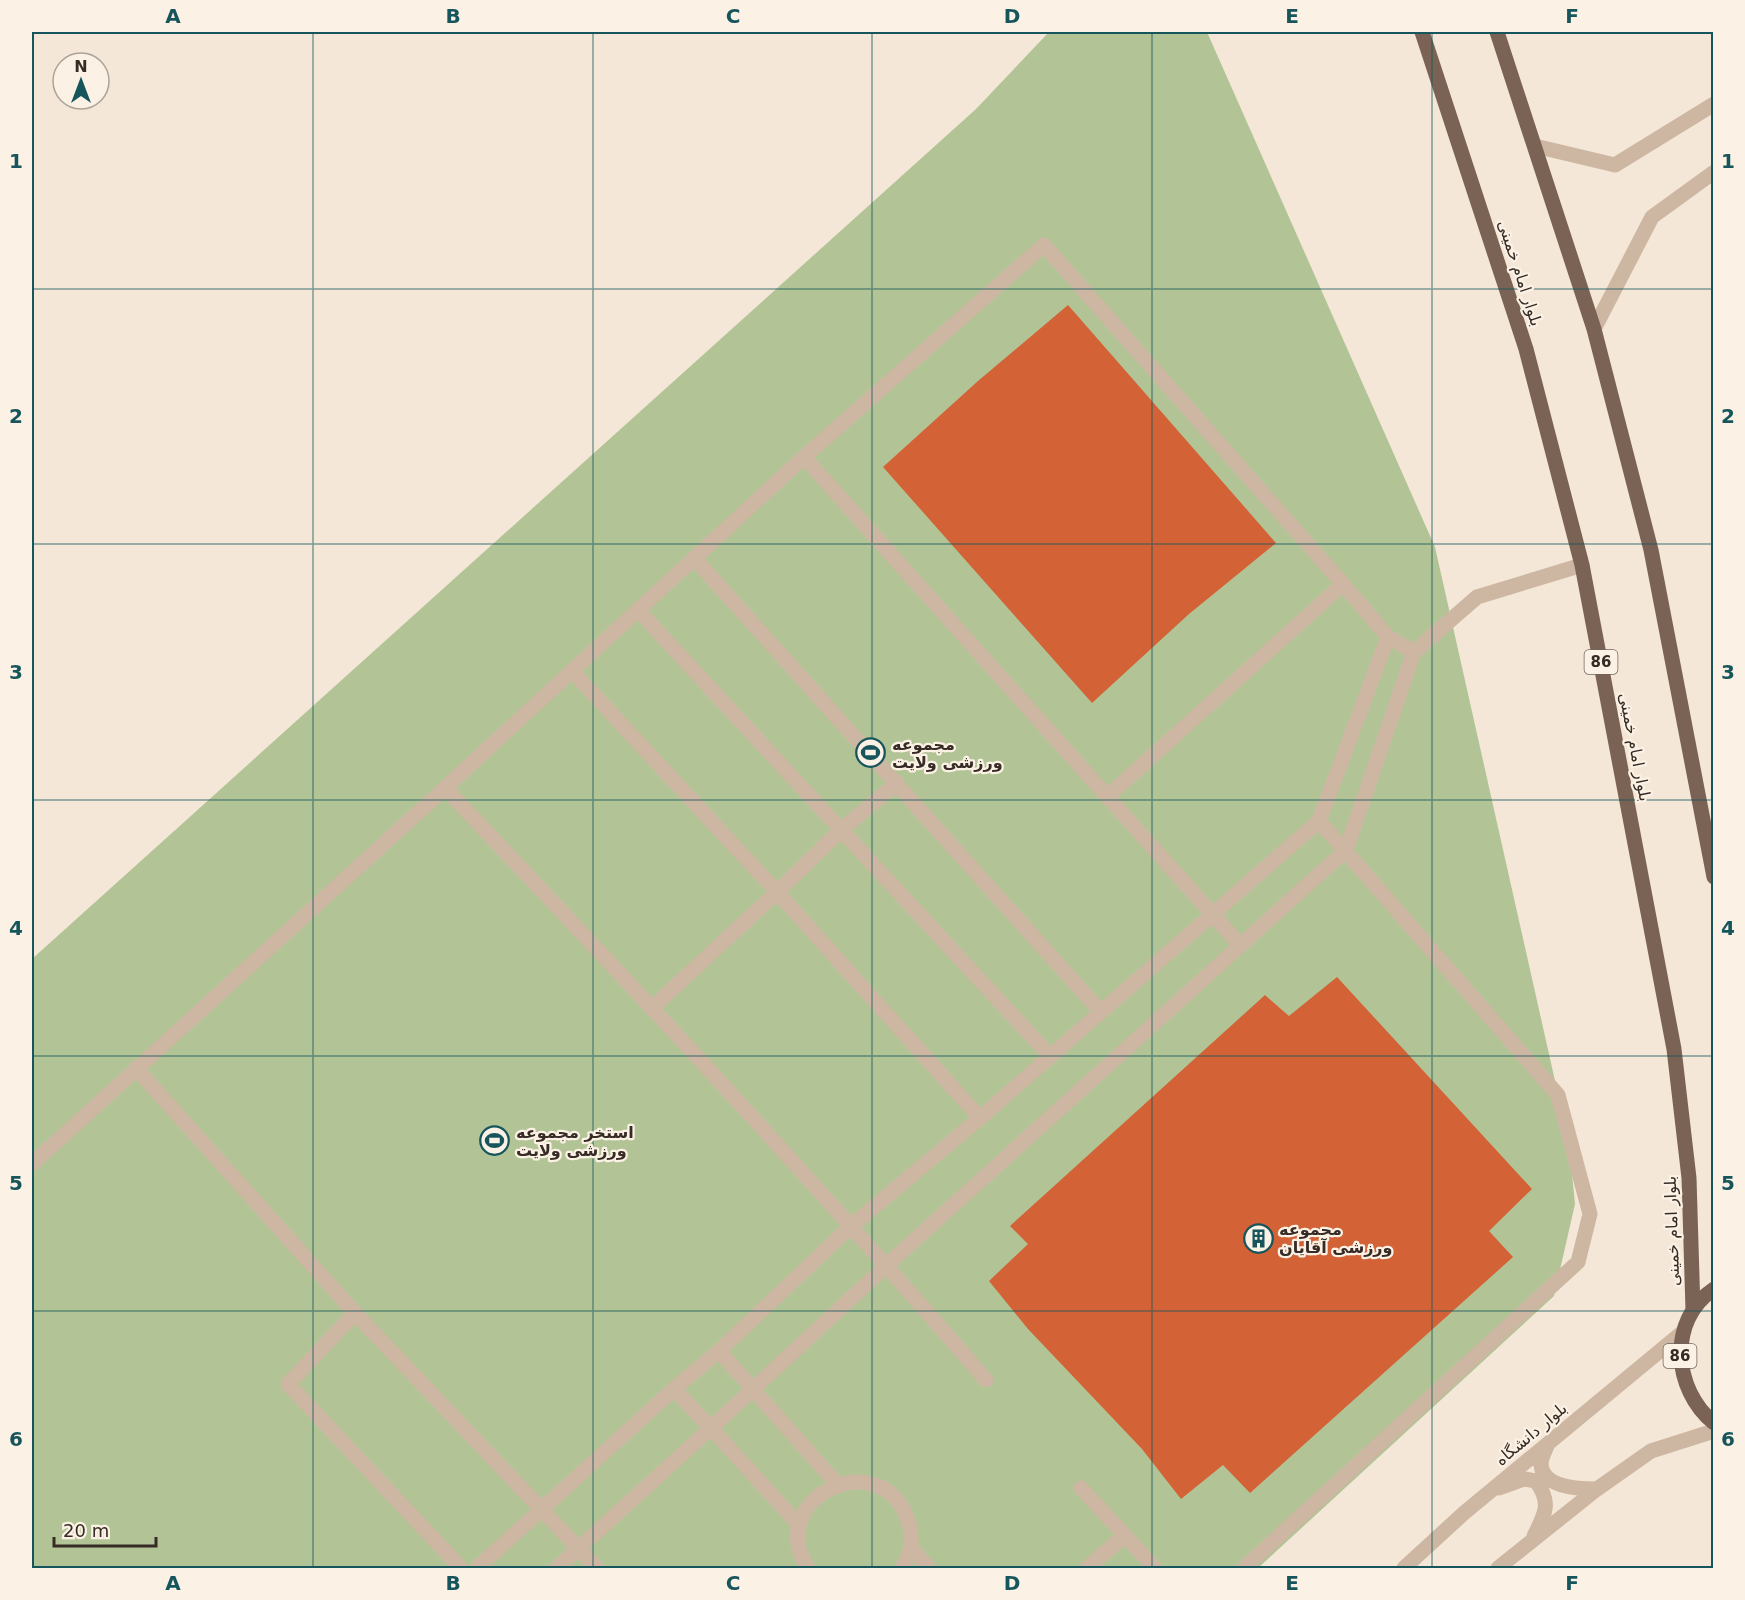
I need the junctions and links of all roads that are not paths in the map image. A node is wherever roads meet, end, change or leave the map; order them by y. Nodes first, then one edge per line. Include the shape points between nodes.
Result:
1 (1422, 32) edge
2 (1497, 32) edge
3 (1713, 104) edge
4 (1534, 146) junction
5 (1713, 172) edge
6 (1594, 330) junction
7 (804, 457) junction
8 (694, 558) junction
9 (1582, 566) junction
10 (1343, 584) junction
11 (638, 610) junction
12 (1388, 637) junction
13 (1414, 652) junction
14 (572, 671) junction
15 (897, 783) junction
16 (445, 788) junction
17 (1108, 796) junction
18 (1319, 821) junction
19 (841, 830) junction
20 (1346, 850) junction
21 (1713, 877) edge
22 (777, 892) junction
23 (1213, 914) junction
24 (1240, 945) junction
25 (653, 1007) junction
26 (1101, 1012) junction
27 (1050, 1056) junction
28 (136, 1068) junction
29 (980, 1118) junction
30 (32, 1164) edge
31 (850, 1227) junction
32 (887, 1265) junction
33 (1713, 1288) edge
34 (1693, 1310) junction
35 (355, 1313) junction
36 (1684, 1331) junction
37 (719, 1351) junction
38 (986, 1380) dead end
39 (674, 1389) junction
40 (753, 1389) junction
41 (1713, 1423) edge
42 (711, 1428) junction
43 (1713, 1431) edge
44 (1548, 1443) junction
45 (837, 1484) junction
46 (1081, 1488) dead end
47 (1597, 1490) junction
48 (1491, 1491) junction
49 (543, 1510) junction
50 (799, 1525) junction
51 (1125, 1536) junction
52 (1531, 1542) junction
53 (911, 1548) junction
54 (579, 1549) junction
55 (461, 1569) edge
56 (477, 1569) edge
57 (557, 1569) edge
58 (597, 1569) edge
59 (808, 1569) edge
60 (902, 1569) edge
61 (929, 1569) edge
62 (1087, 1569) edge
63 (1155, 1569) edge
64 (1244, 1569) edge
65 (1404, 1569) edge
66 (1498, 1569) edge

1 - 9 main road, بلوار امام خمینی / 86 via 1526,349
2 - 4 main road
3 - 4 street via 1615,165
4 - 6 main road
5 - 6 street via 1652,218
6 - 21 main road via 1652,550
7 - 8 street
7 - 10 street via 1044,245
7 - 17 street
8 - 11 street
8 - 15 street
9 - 13 street via 1477,597
9 - 34 main road, بلوار امام خمینی / 86 via 1674,1049 1689,1178
10 - 12 street
10 - 17 street
11 - 14 street
11 - 19 street
12 - 13 street
12 - 18 street
13 - 20 street
14 - 16 street
14 - 22 street
15 - 19 street
15 - 26 street
16 - 25 street
16 - 28 street
17 - 23 street
18 - 20 street
18 - 23 street
19 - 22 street
19 - 27 street
20 - 24 street
20 - 64 street via 1558,1095 1590,1214 1578,1262
22 - 25 street
22 - 29 street
23 - 24 street
23 - 26 street
24 - 32 street
25 - 31 street
26 - 27 street
27 - 29 street
28 - 30 street
28 - 35 street
29 - 31 street
31 - 32 street
31 - 37 street
32 - 38 street
32 - 40 street
33 - 34 main road, 86
34 - 36 main road, 86
35 - 49 street
35 - 55 street via 288,1384
36 - 41 main road, 86 via 1680,1352 1682,1375 1690,1396
36 - 44 street, بلوار دانشگاه
37 - 39 street
37 - 40 street
39 - 42 street
39 - 49 street
40 - 42 street
40 - 45 street
42 - 50 street
42 - 54 street
43 - 47 street via 1652,1451
44 - 47 street via 1540,1462 1542,1471 1570,1488
44 - 48 street, بلوار دانشگاه
45 - 50 street via 820,1493
45 - 53 street via 876,1485 892,1496 904,1510 911,1529
46 - 51 street
47 - 52 street
48 - 52 street via 1524,1479 1536,1481 1544,1493 1546,1511
48 - 65 street, بلوار دانشگاه
49 - 54 street
49 - 56 street
50 - 59 street via 798,1544
51 - 62 street
51 - 63 street
52 - 66 street
53 - 60 street
53 - 61 street
54 - 57 street
54 - 58 street

